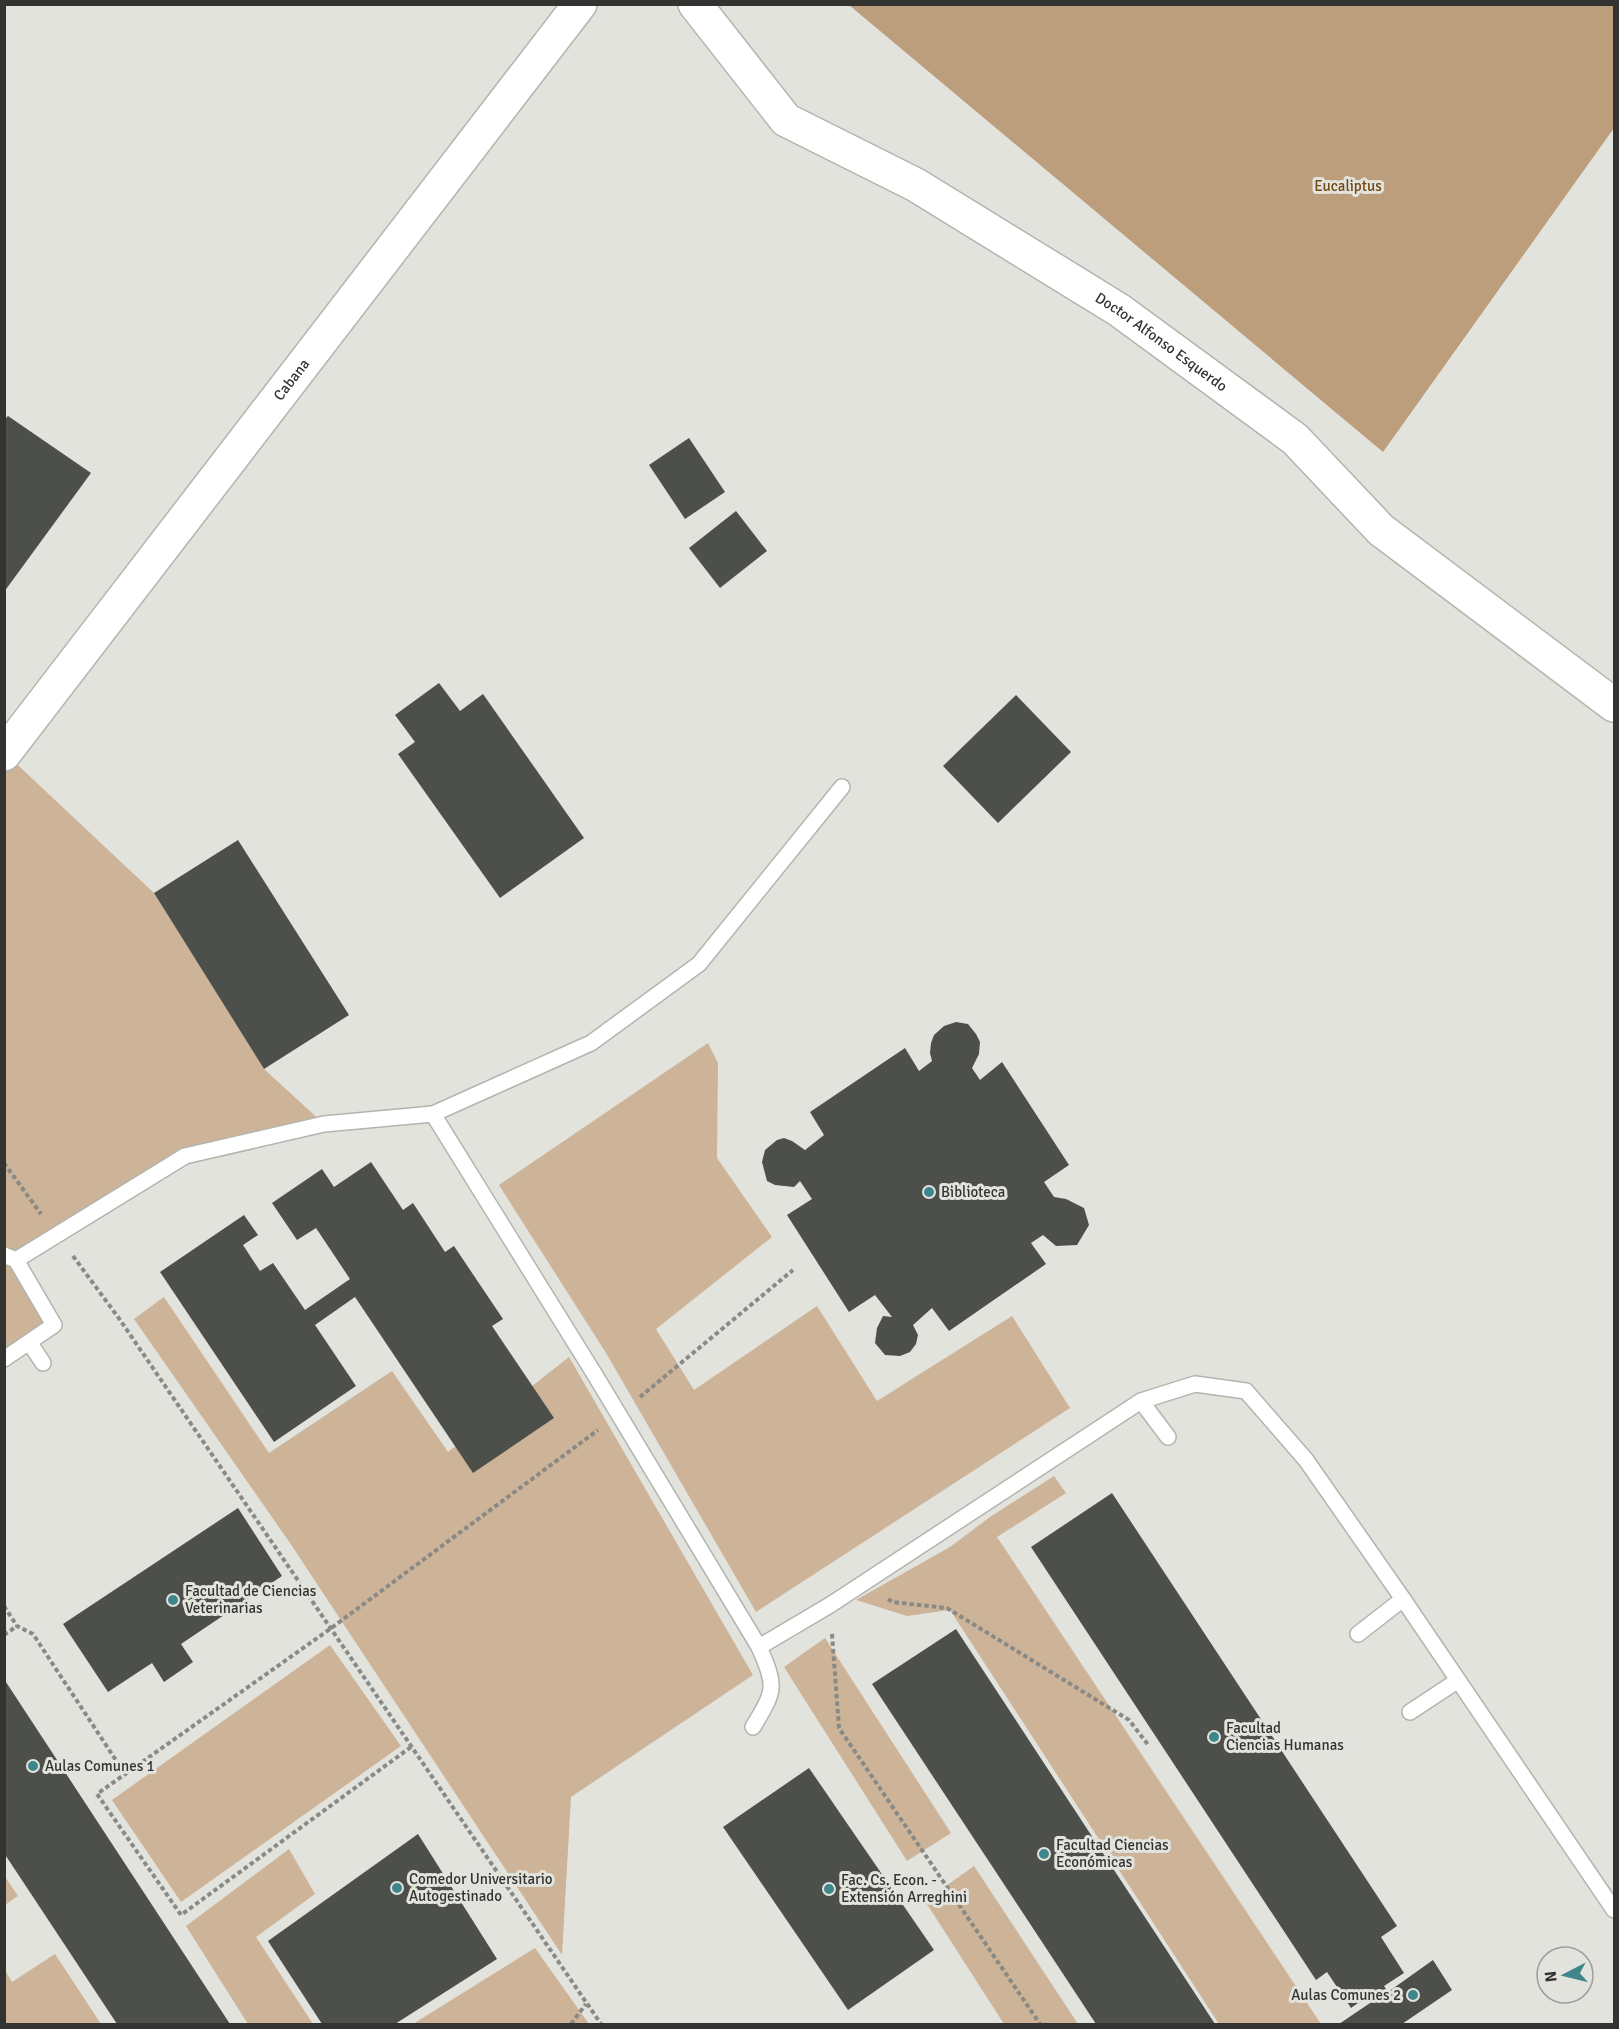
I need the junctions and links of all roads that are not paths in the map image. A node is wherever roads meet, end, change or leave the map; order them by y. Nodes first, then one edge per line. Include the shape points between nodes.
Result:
1 (580, 4) edge
2 (695, 4) edge
3 (1614, 705) edge
4 (4, 754) edge
5 (842, 787) dead end
6 (433, 1114) junction
7 (10, 1257) edge
8 (29, 1342) junction
9 (4, 1359) edge
10 (43, 1363) dead end
11 (1141, 1401) junction
12 (1168, 1437) dead end
13 (1403, 1599) junction
14 (1358, 1634) dead end
15 (759, 1647) junction
16 (1457, 1681) junction
17 (1410, 1712) dead end
18 (753, 1727) dead end
19 (1614, 1910) edge

1 - 4 street, Cabana
2 - 3 street, Doctor Alfonso Esquerdo via 786,120 916,185 1119,310 1295,438 1381,530
5 - 6 lane via 699,964 591,1043
6 - 7 lane via 324,1124 185,1156
6 - 15 lane
7 - 8 lane via 54,1325
8 - 9 lane
8 - 10 lane
11 - 12 lane
11 - 13 lane via 1194,1384 1246,1391 1306,1460
11 - 15 lane via 830,1605
13 - 14 lane
13 - 16 lane
15 - 18 lane via 771,1674 771,1697
16 - 17 lane
16 - 19 lane

